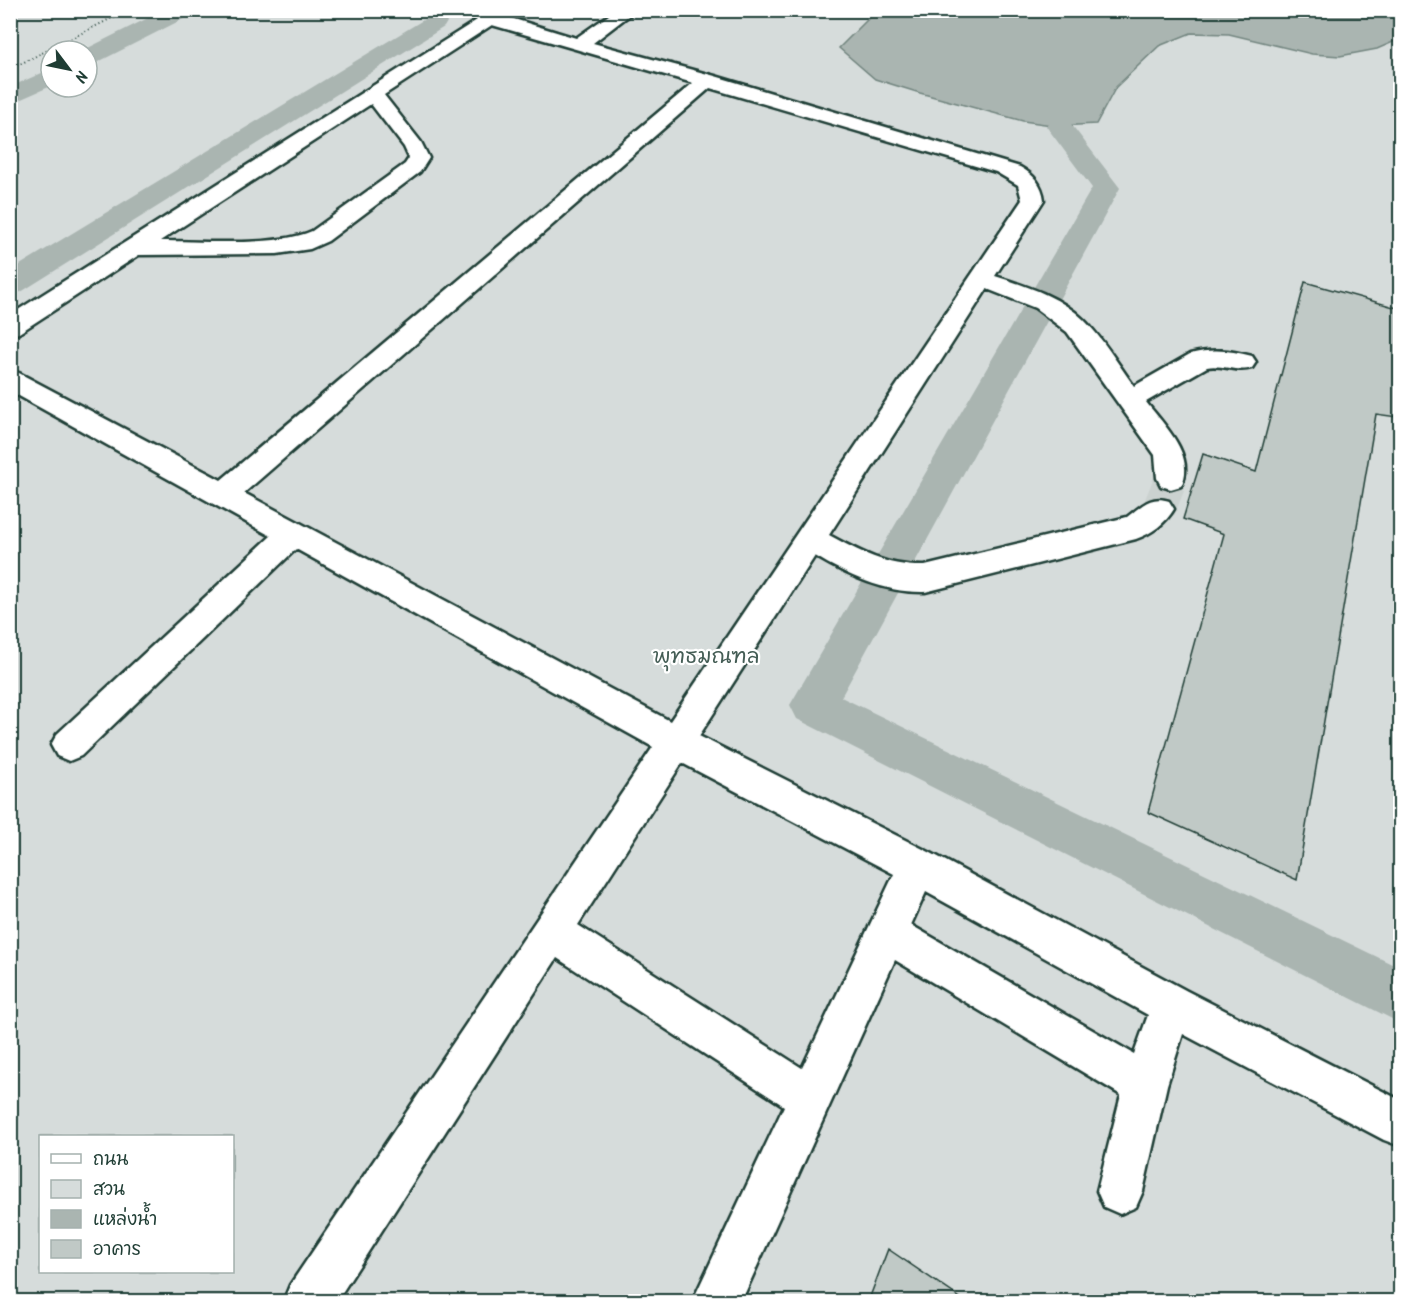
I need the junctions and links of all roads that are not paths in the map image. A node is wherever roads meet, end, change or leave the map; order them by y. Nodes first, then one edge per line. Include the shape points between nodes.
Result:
1 (628, 10) edge
2 (479, 15) edge
3 (580, 43) junction
4 (708, 80) junction
5 (372, 94) junction
6 (134, 248) junction
7 (981, 279) junction
8 (10, 327) edge
9 (1243, 362) dead end
10 (10, 379) edge
11 (1131, 399) junction
12 (1171, 478) tunnel mouth
13 (224, 494) junction
14 (1159, 509) tunnel mouth
15 (294, 532) junction
16 (810, 539) junction
17 (676, 742) junction
18 (69, 745) dead end
19 (918, 866) junction
20 (551, 932) junction
21 (887, 933) junction
22 (1172, 1006) junction
23 (1145, 1085) junction
24 (810, 1098) junction
25 (1401, 1124) edge
26 (1120, 1191) dead end
27 (311, 1300) edge
28 (716, 1302) edge

1 - 3 lane
2 - 3 lane
2 - 5 lane
3 - 4 lane
4 - 7 lane via 975,158 1027,179 1033,188 1033,200
4 - 13 lane
5 - 6 lane
5 - 6 lane via 414,146 419,159 414,168 320,236 302,244 277,247
6 - 8 lane
7 - 11 lane via 1060,311 1076,326
7 - 16 lane
9 - 11 lane via 1213,357 1199,360
10 - 13 lane
11 - 12 lane via 1169,453
13 - 15 lane
14 - 16 lane via 1136,527 910,581 893,579
15 - 17 lane
15 - 18 lane
16 - 17 lane
17 - 19 lane
17 - 20 lane
19 - 21 lane
19 - 22 lane
20 - 24 lane
20 - 27 lane
21 - 23 lane
21 - 24 lane
22 - 23 lane
22 - 25 lane
23 - 26 lane
24 - 28 lane

